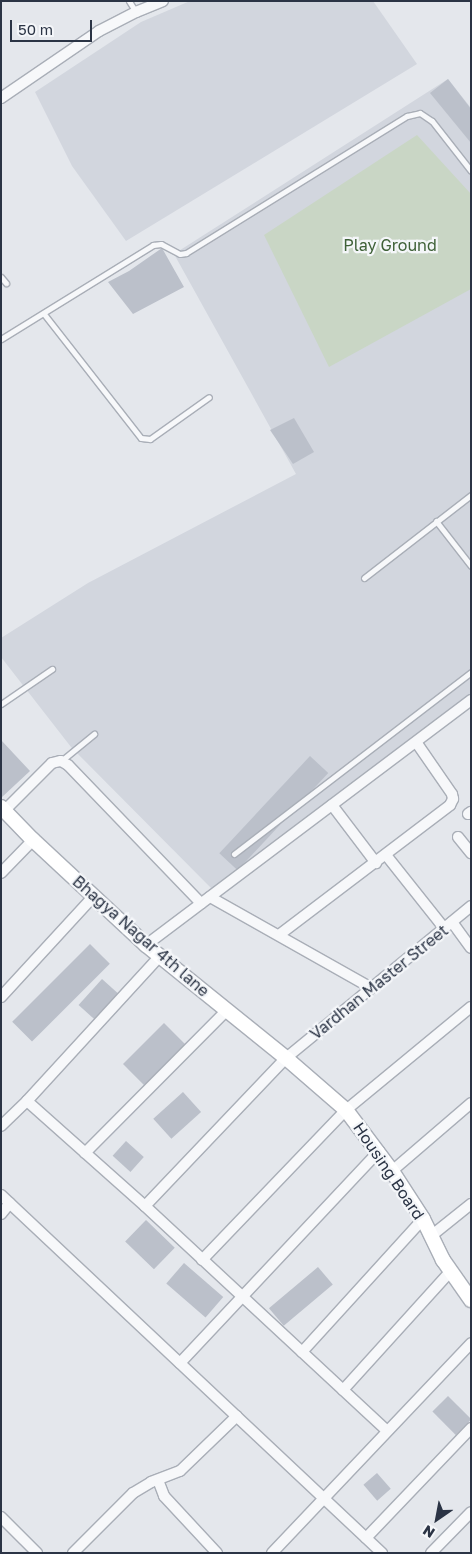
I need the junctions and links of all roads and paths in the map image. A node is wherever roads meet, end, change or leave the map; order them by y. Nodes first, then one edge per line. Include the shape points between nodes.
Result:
1 (129, 1) edge
2 (163, 1) edge
3 (136, 12) junction
4 (1, 98) edge
5 (471, 171) edge
6 (1, 277) edge
7 (6, 283) dead end
8 (44, 314) junction
9 (1, 339) edge
10 (209, 397) dead end
11 (471, 495) edge
12 (436, 521) junction
13 (471, 566) edge
14 (364, 578) dead end
15 (52, 669) dead end
16 (471, 672) edge
17 (471, 700) edge
18 (1, 704) edge
19 (94, 734) dead end
20 (416, 742) junction
21 (60, 760) junction
22 (332, 805) junction
23 (3, 809) edge
24 (458, 837) dead end
25 (33, 840) junction
26 (471, 853) edge
27 (234, 854) dead end
28 (386, 855) junction
29 (376, 863) junction
30 (1, 873) edge
31 (94, 896) junction
32 (206, 900) junction
33 (471, 906) edge
34 (448, 925) junction
35 (279, 936) junction
36 (146, 945) junction
37 (471, 948) edge
38 (160, 956) junction
39 (370, 987) junction
40 (1, 997) edge
41 (471, 1007) edge
42 (227, 1010) junction
43 (286, 1058) junction
44 (27, 1101) junction
45 (471, 1103) edge
46 (346, 1110) junction
47 (1, 1126) edge
48 (379, 1151) junction
49 (85, 1153) junction
50 (392, 1170) junction
51 (1, 1195) edge
52 (10, 1203) junction
53 (471, 1204) edge
54 (145, 1206) junction
55 (1, 1214) edge
56 (423, 1219) junction
57 (431, 1236) junction
58 (202, 1260) junction
59 (451, 1271) junction
60 (470, 1296) edge
61 (242, 1297) junction
62 (471, 1343) edge
63 (302, 1352) junction
64 (180, 1363) junction
65 (343, 1390) junction
66 (237, 1416) junction
67 (471, 1428) edge
68 (386, 1430) junction
69 (158, 1480) junction
70 (323, 1497) junction
71 (471, 1512) edge
72 (1, 1518) edge
73 (366, 1538) junction
74 (37, 1553) edge
75 (73, 1553) edge
76 (217, 1553) edge
77 (272, 1553) edge
78 (382, 1553) edge
79 (431, 1553) edge

1 - 3 lane
2 - 3 street
3 - 4 street via 99,31
5 - 8 lane via 432,121 420,113 407,116 186,253 180,254 161,244 153,245
6 - 7 lane
8 - 9 lane
8 - 10 lane via 141,438 150,439
11 - 12 lane
12 - 13 lane
12 - 14 lane
15 - 18 lane
16 - 27 lane
17 - 20 street
19 - 21 lane
20 - 22 street
20 - 28 street via 453,799 450,806
21 - 23 street via 52,763
21 - 32 street
22 - 29 street
22 - 32 street
23 - 25 main road, Bhagya Nagar 4th lane
24 - 26 street
25 - 30 street
25 - 31 main road, Bhagya Nagar 4th lane
28 - 29 street
28 - 34 street
29 - 35 street
31 - 36 main road, Bhagya Nagar 4th lane
31 - 40 street
32 - 35 street
32 - 36 street
33 - 34 street, Vardhan Master Street
34 - 37 street
34 - 39 street, Vardhan Master Street
35 - 39 street
36 - 38 main road, Bhagya Nagar 4th lane
38 - 42 main road, Bhagya Nagar 4th lane
38 - 44 street
39 - 43 street, Vardhan Master Street
41 - 46 street
42 - 43 main road, Bhagya Nagar 4th lane
42 - 49 street
43 - 46 main road, Housing Board
43 - 54 street, Vardhan Master Street
44 - 47 street
44 - 49 street
45 - 50 street
46 - 48 main road, Housing Board
46 - 58 street
48 - 50 main road, Housing Board
48 - 61 street
49 - 54 street
50 - 56 main road, Housing Board
51 - 52 street
52 - 55 street
52 - 64 street
53 - 57 street
54 - 58 street
56 - 57 main road, Housing Board
56 - 63 street
57 - 59 main road, Housing Board
58 - 61 street
59 - 60 main road, Housing Board
59 - 65 street
61 - 63 street
61 - 64 street
62 - 68 street
63 - 65 street
64 - 66 street
65 - 68 street
66 - 69 street via 180,1471
66 - 70 street
67 - 73 street
68 - 70 street
69 - 75 street via 133,1494
69 - 76 street via 164,1496
70 - 73 street
70 - 77 street
71 - 79 street
72 - 74 street
73 - 78 street

